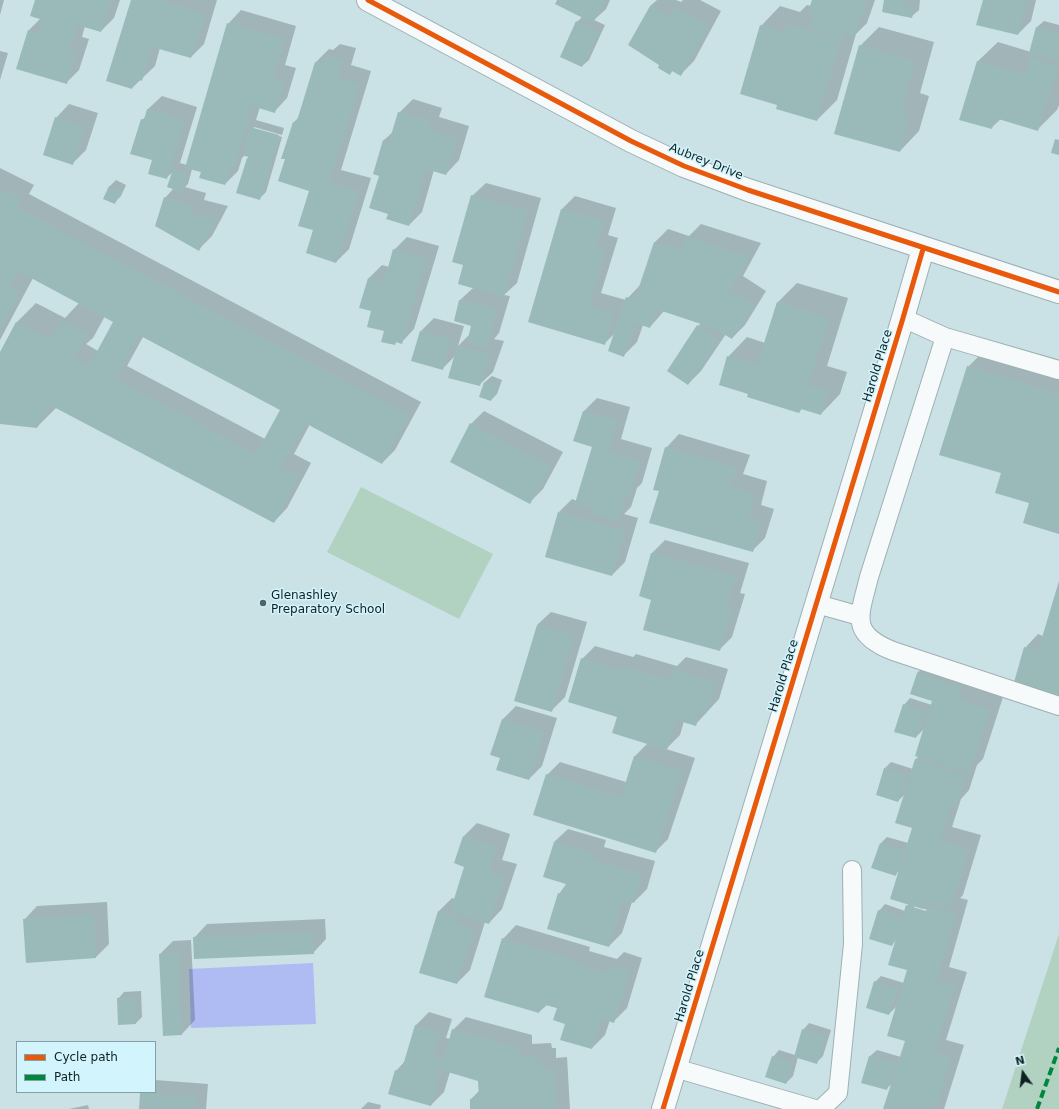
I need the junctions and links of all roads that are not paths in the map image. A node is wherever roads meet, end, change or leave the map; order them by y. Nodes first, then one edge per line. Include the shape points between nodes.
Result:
1 (368, 0) edge
2 (923, 248) junction
3 (1059, 292) edge
4 (903, 318) junction
5 (944, 337) junction
6 (1059, 370) edge
7 (817, 604) junction
8 (860, 616) junction
9 (1059, 706) edge
10 (852, 870) dead end
11 (675, 1068) junction
12 (663, 1109) edge
13 (815, 1109) edge
14 (821, 1109) edge

1 - 2 street, Aubrey Drive via 631,141 684,166
2 - 3 street, Aubrey Drive
2 - 4 street, Harold Place
4 - 5 lane
4 - 7 street, Harold Place
5 - 6 lane
5 - 8 lane via 884,527
7 - 8 lane
7 - 11 street, Harold Place
8 - 9 lane via 861,630 876,645
10 - 14 lane via 853,944 838,1093
11 - 12 street, Harold Place
11 - 13 lane

